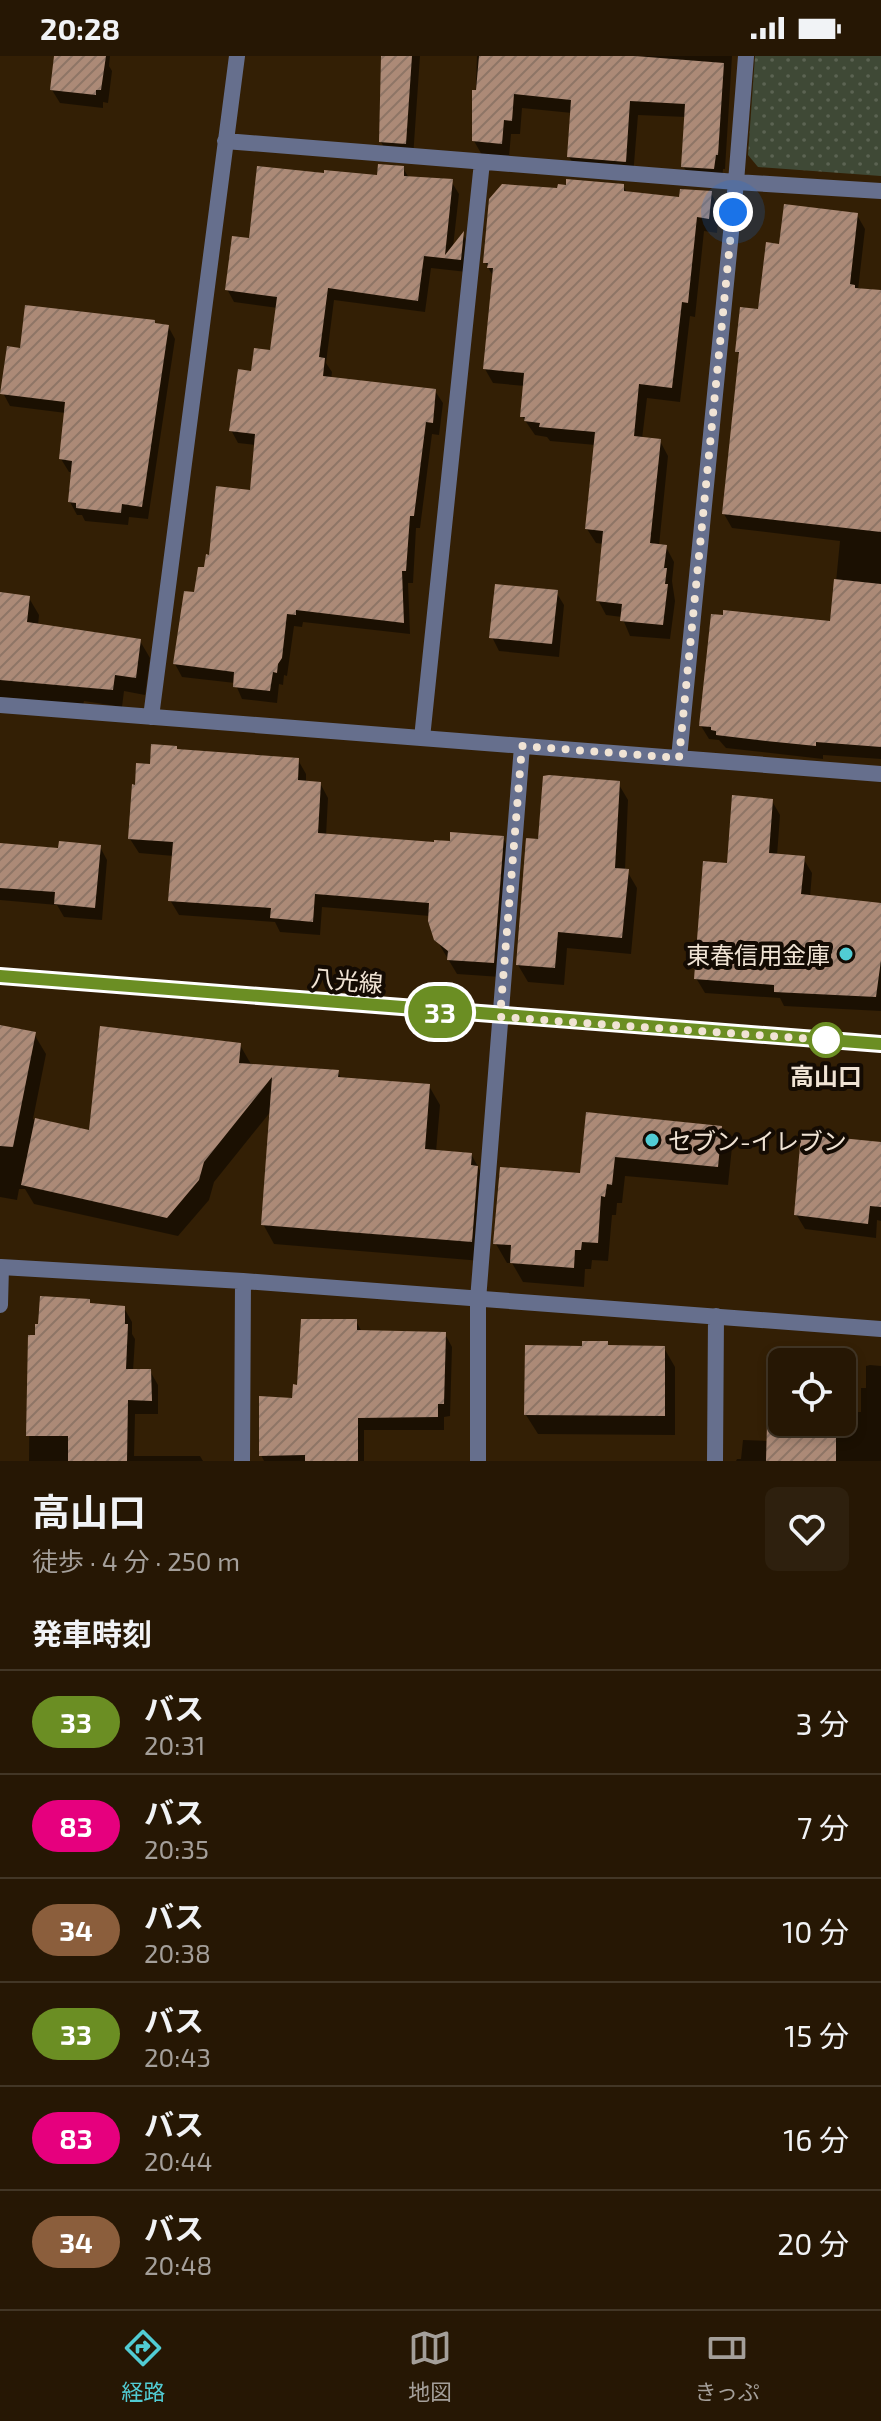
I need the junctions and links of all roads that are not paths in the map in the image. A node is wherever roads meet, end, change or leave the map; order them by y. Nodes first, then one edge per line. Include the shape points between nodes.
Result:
1 (237, 56) edge
2 (746, 56) edge
3 (225, 141) junction
4 (482, 162) junction
5 (736, 182) junction
6 (881, 191) edge
7 (0, 705) edge
8 (151, 717) junction
9 (422, 738) junction
10 (522, 746) junction
11 (679, 758) junction
12 (881, 774) edge
13 (0, 976) edge
14 (500, 1017) junction
15 (881, 1044) edge
16 (243, 1281) junction
17 (478, 1300) junction
18 (0, 1305) edge
19 (716, 1316) junction
20 (881, 1329) edge
21 (242, 1461) edge
22 (478, 1461) edge
23 (715, 1461) edge

1 - 3 street
2 - 5 street
3 - 4 street
3 - 8 street
4 - 5 street
4 - 9 street
5 - 6 street
5 - 11 street
7 - 8 street
8 - 9 street
9 - 10 street
10 - 11 street
10 - 14 street
11 - 12 street
13 - 14 street, 八光線
14 - 15 street, 八光線
14 - 17 street
16 - 17 street
16 - 18 street via 1,1267
16 - 21 street
17 - 19 street
17 - 22 street
19 - 20 street
19 - 23 street

